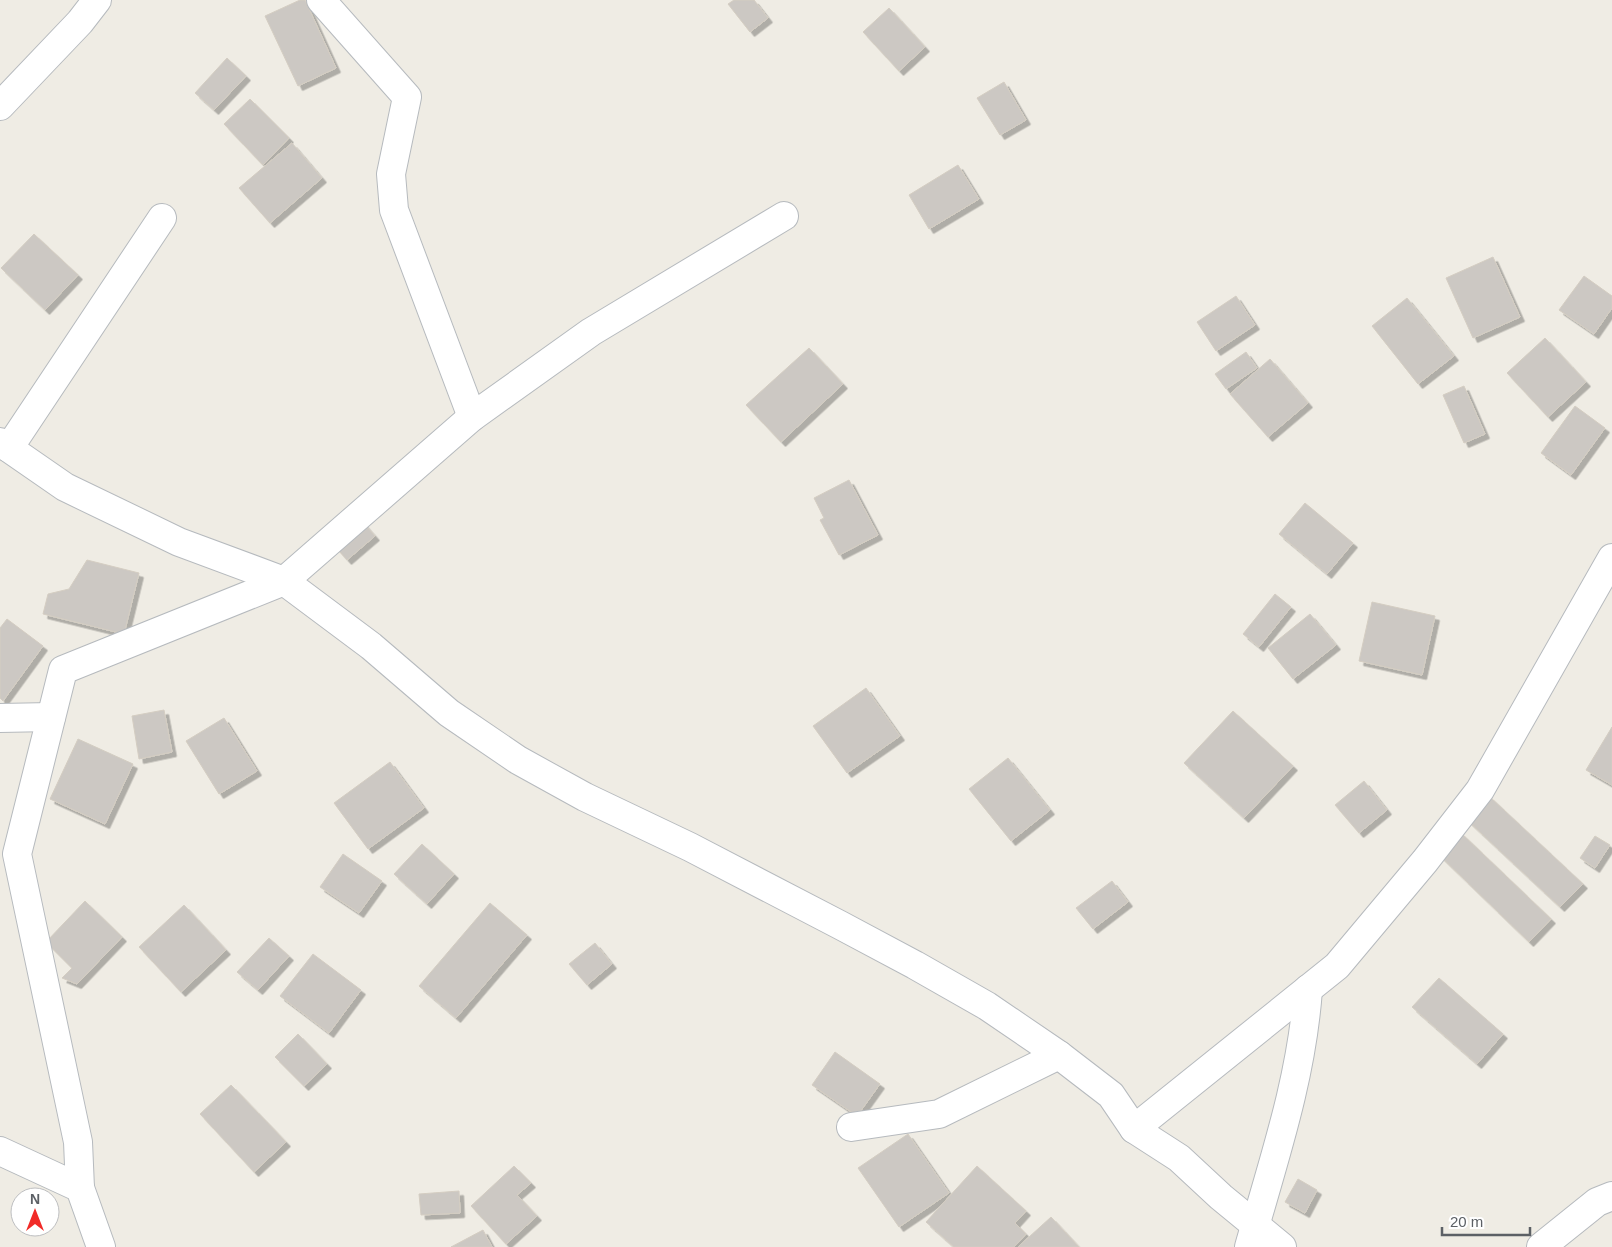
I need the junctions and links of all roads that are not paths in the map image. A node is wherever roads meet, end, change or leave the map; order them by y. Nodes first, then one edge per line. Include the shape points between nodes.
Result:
1 (97, 0) edge
2 (321, 0) edge
3 (0, 106) edge
4 (784, 216) dead end
5 (162, 218) dead end
6 (472, 417) junction
7 (4, 445) edge
8 (1612, 558) edge
9 (284, 581) junction
10 (51, 717) junction
11 (0, 718) edge
12 (1308, 990) junction
13 (1059, 1055) junction
14 (851, 1127) dead end
15 (1134, 1129) junction
16 (0, 1151) edge
17 (80, 1188) junction
18 (1612, 1196) edge
19 (1252, 1236) edge
20 (102, 1247) edge
21 (1282, 1247) edge
22 (1541, 1247) edge

1 - 3 street
2 - 6 street via 407,97 391,174 394,210
4 - 6 street via 591,332
5 - 7 street
6 - 9 street
7 - 9 street via 65,487 180,542
8 - 12 street via 1480,790 1337,966
9 - 10 street via 63,670
9 - 13 street via 371,646 449,713 518,760 915,965 987,1006
10 - 11 street
10 - 17 street via 17,854 78,1142
12 - 15 street
12 - 19 street via 1306,1018 1290,1101
13 - 14 street via 939,1114
13 - 15 street via 1111,1095
15 - 19 street via 1179,1158 1221,1197
16 - 17 street
17 - 20 street
18 - 22 street via 1597,1202
19 - 21 street

